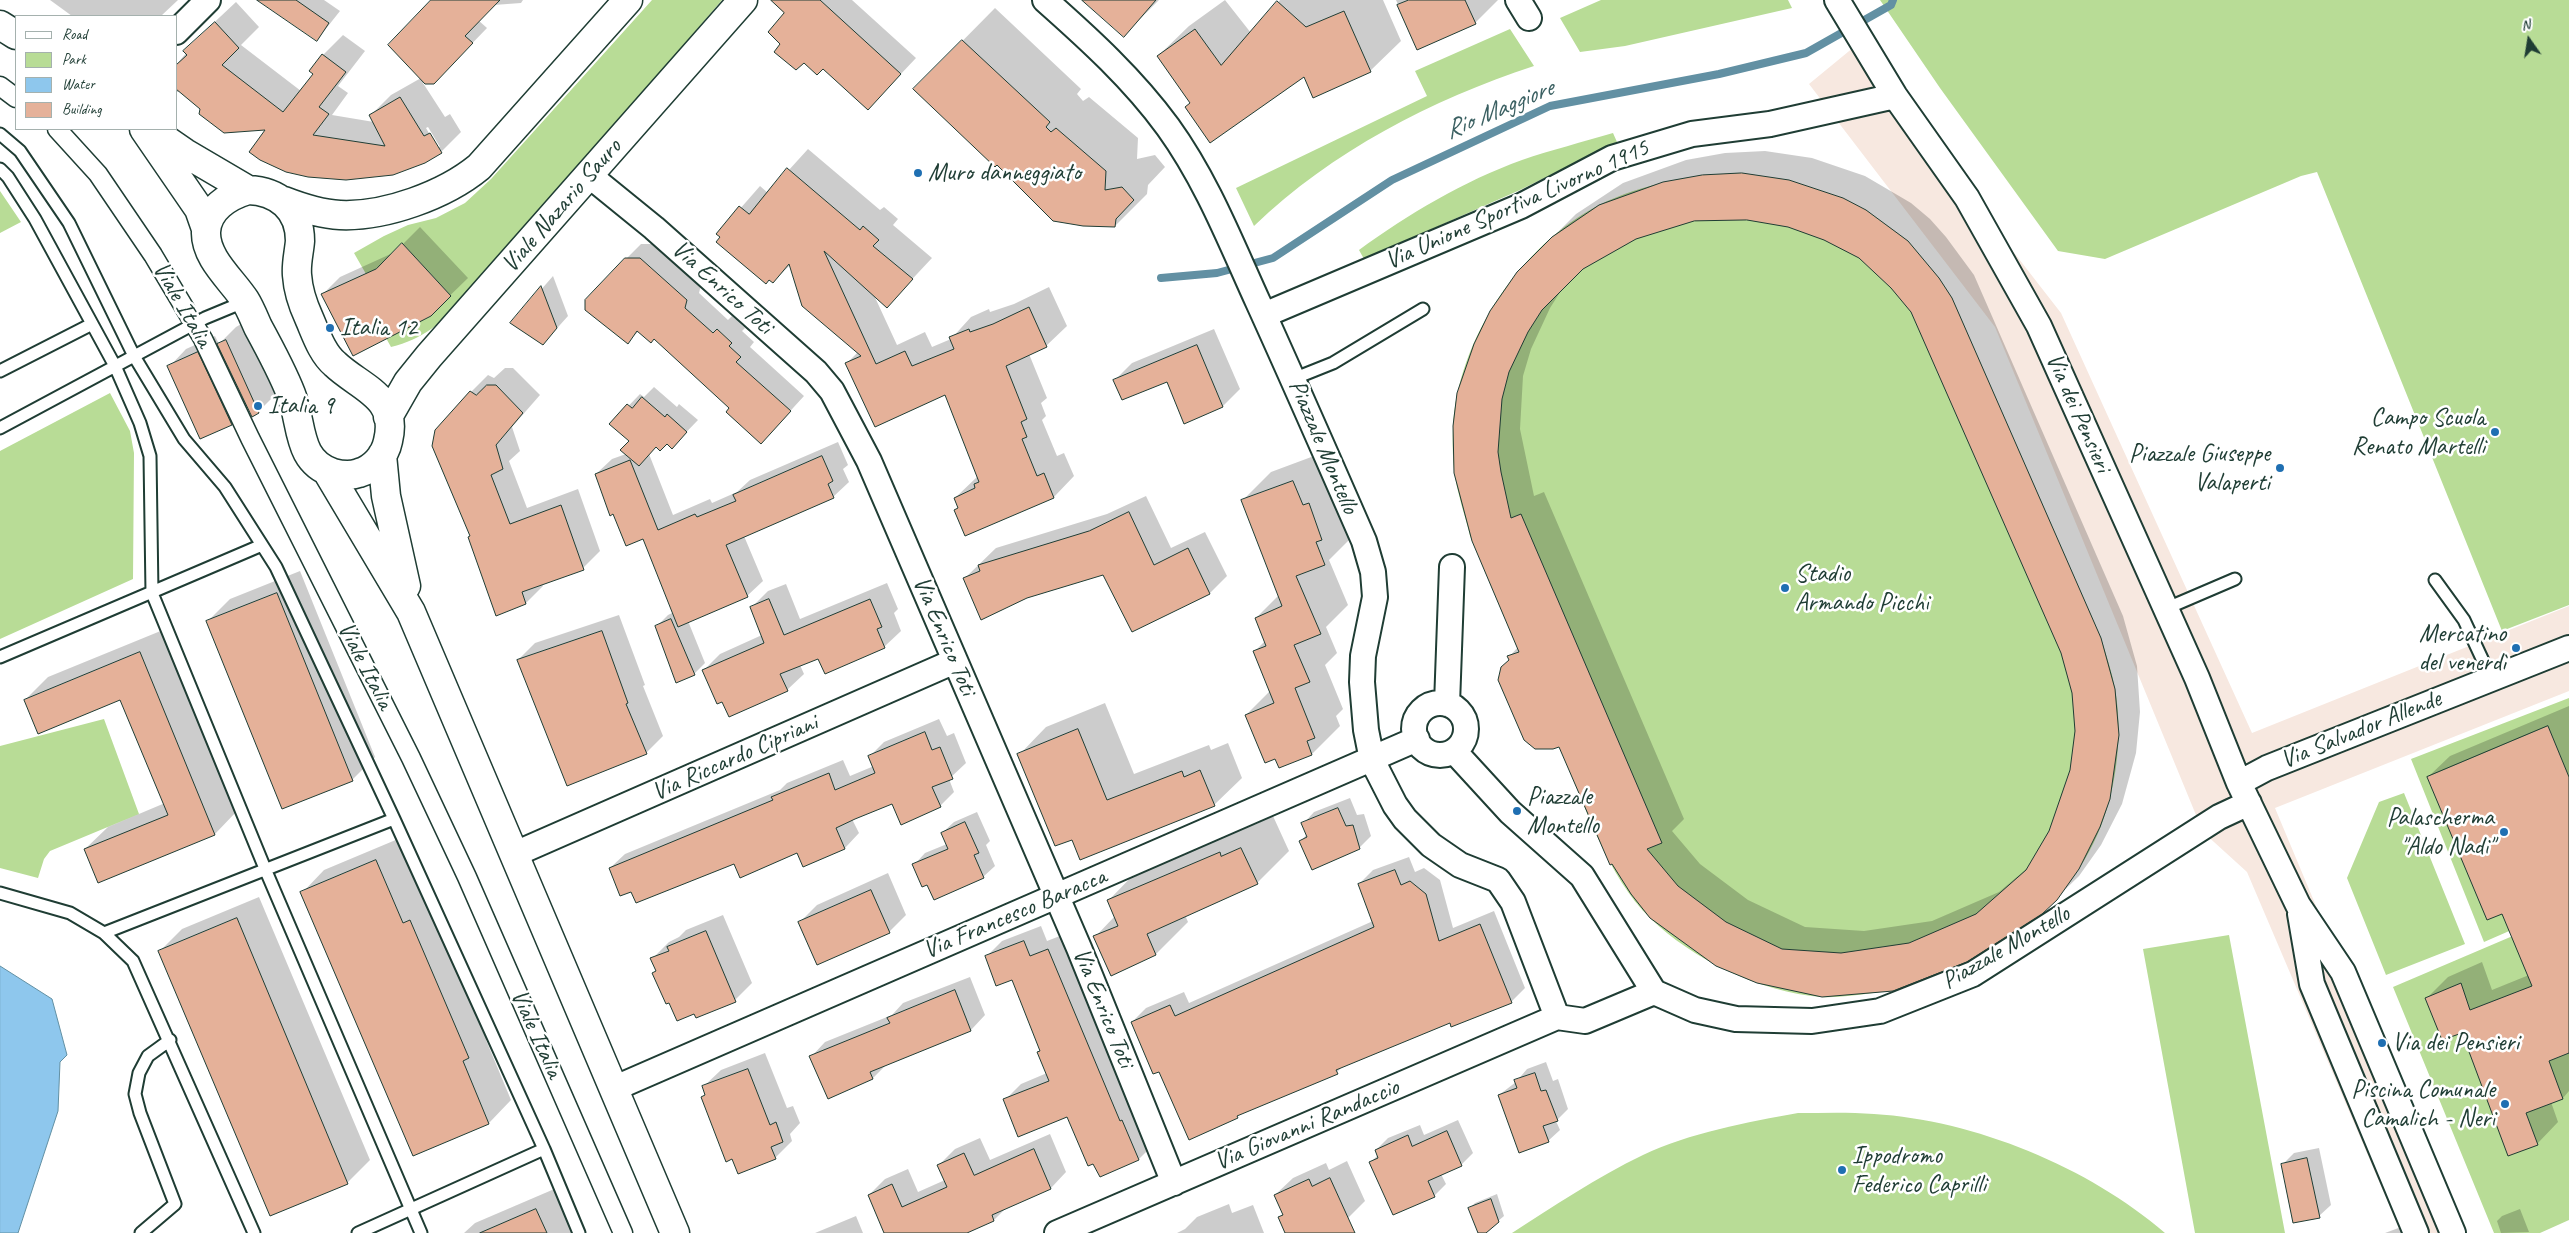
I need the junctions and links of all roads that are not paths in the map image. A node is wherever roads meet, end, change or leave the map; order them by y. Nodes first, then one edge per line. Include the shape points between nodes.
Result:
1 (208, 0) edge
2 (628, 0) edge
3 (742, 0) edge
4 (1045, 0) edge
5 (1839, 4) edge
6 (0, 26) edge
7 (178, 30) edge
8 (15, 34) edge
9 (0, 86) edge
10 (1895, 96) junction
11 (15, 97) edge
12 (57, 130) edge
13 (145, 130) edge
14 (152, 130) edge
15 (0, 134) edge
16 (0, 169) edge
17 (590, 176) junction
18 (248, 190) junction
19 (284, 201) junction
20 (206, 229) junction
21 (246, 301) junction
22 (1258, 303) junction
23 (1423, 309) dead end
24 (92, 324) junction
25 (195, 324) junction
26 (134, 356) junction
27 (115, 366) junction
28 (0, 371) edge
29 (1294, 379) junction
30 (388, 417) junction
31 (0, 428) edge
32 (382, 455) junction
33 (327, 471) junction
34 (262, 545) junction
35 (1452, 567) dead end
36 (2235, 579) dead end
37 (2435, 580) dead end
38 (152, 593) junction
39 (2165, 609) junction
40 (411, 612) junction
41 (2569, 648) edge
42 (0, 657) edge
43 (955, 661) junction
44 (2491, 678) junction
45 (1447, 704) junction
46 (1417, 739) junction
47 (1454, 751) junction
48 (1372, 760) junction
49 (2244, 793) junction
50 (394, 819) junction
51 (515, 854) junction
52 (266, 871) junction
53 (0, 894) edge
54 (1056, 896) junction
55 (2298, 905) junction
56 (104, 933) junction
57 (1654, 992) junction
58 (1557, 1017) junction
59 (170, 1040) junction
60 (613, 1089) junction
61 (544, 1149) junction
62 (1174, 1183) junction
63 (411, 1209) junction
64 (141, 1233) edge
65 (254, 1233) edge
66 (358, 1233) edge
67 (421, 1233) edge
68 (579, 1233) edge
69 (623, 1233) edge
70 (675, 1233) edge
71 (1057, 1233) edge
72 (2416, 1233) edge
73 (2454, 1233) edge

1 - 7 street
2 - 19 main road via 479,167 445,190 363,213 340,215
3 - 17 main road, Viale Nazario Sauro
4 - 22 street, Piazzale Montello via 1121,71 1164,122 1197,174 1229,235
5 - 10 street, Via dei Pensieri
6 - 8 main road
9 - 11 street
10 - 22 street, Via Unione Sportiva Livorno 1915 via 1770,124 1692,134 1612,158 1521,206
10 - 39 street, Via dei Pensieri via 1967,198 2039,326
12 - 25 street, Viale Italia via 98,174
13 - 20 main road via 199,209
14 - 18 main road
15 - 26 lane via 20,151 69,223
16 - 24 lane via 35,218
17 - 30 main road, Viale Nazario Sauro via 429,356
17 - 43 street, Via Enrico Toti via 654,228 816,372 832,391 869,461
18 - 19 main road via 263,190
18 - 20 main road via 220,204
19 - 30 main road via 298,225 297,277 316,335 330,360 374,392
20 - 21 main road via 212,255
21 - 25 lane
21 - 33 main road via 290,392 306,453
22 - 29 street, Piazzale Montello
23 - 29 lane via 1333,363
24 - 27 lane
24 - 28 lane
25 - 26 lane
25 - 69 street, Viale Italia via 411,758 467,877
26 - 27 lane
26 - 34 lane via 184,440 226,488
27 - 31 lane
27 - 38 lane via 140,423 150,456
29 - 48 street, Piazzale Montello via 1364,541 1373,572 1375,597 1363,656 1362,682
30 - 32 main road via 389,440
32 - 33 main road via 358,474
32 - 40 main road, Viale Italia via 386,496
33 - 40 main road, Viale Italia
34 - 38 lane
34 - 50 lane via 276,567
35 - 45 street
36 - 39 lane
37 - 44 lane via 2464,620
38 - 42 lane
38 - 52 lane
39 - 49 street, Via dei Pensieri
40 - 51 main road, Viale Italia
41 - 44 street, Via Salvador Allende
43 - 51 street, Via Riccardo Cipriani
43 - 54 street, Via Enrico Toti
44 - 49 street, Via Salvador Allende via 2268,768
45 - 46 street via 1438,703 1423,710 1415,724
45 - 47 street via 1461,713 1466,729
46 - 47 street via 1422,748 1430,752 1446,754
46 - 48 street, Via Francesco Baracca
47 - 57 street via 1510,812 1582,876
48 - 54 street, Via Francesco Baracca
48 - 58 street, Piazzale Montello via 1395,805 1431,845 1460,865 1498,880 1513,902
49 - 55 street, Via dei Pensieri
49 - 57 street, Piazzale Montello via 2219,817 1973,974 1880,1011 1812,1021 1736,1019 1696,1010
50 - 52 lane
50 - 61 lane
51 - 60 main road, Viale Italia
52 - 56 lane
52 - 63 lane
53 - 56 lane via 70,912
54 - 60 street, Via Francesco Baracca
54 - 62 street, Via Enrico Toti
55 - 72 street, Via dei Pensieri via 2312,984
55 - 73 street, Via dei Pensieri via 2343,972
56 - 59 lane via 133,961
57 - 58 street via 1585,1021
58 - 62 street, Via Giovanni Randaccio
59 - 64 lane via 148,1056 139,1073 135,1094 175,1204
59 - 65 lane
60 - 70 main road, Viale Italia
61 - 63 lane
61 - 68 lane
62 - 71 street, Via Giovanni Randaccio
63 - 66 lane
63 - 67 lane

